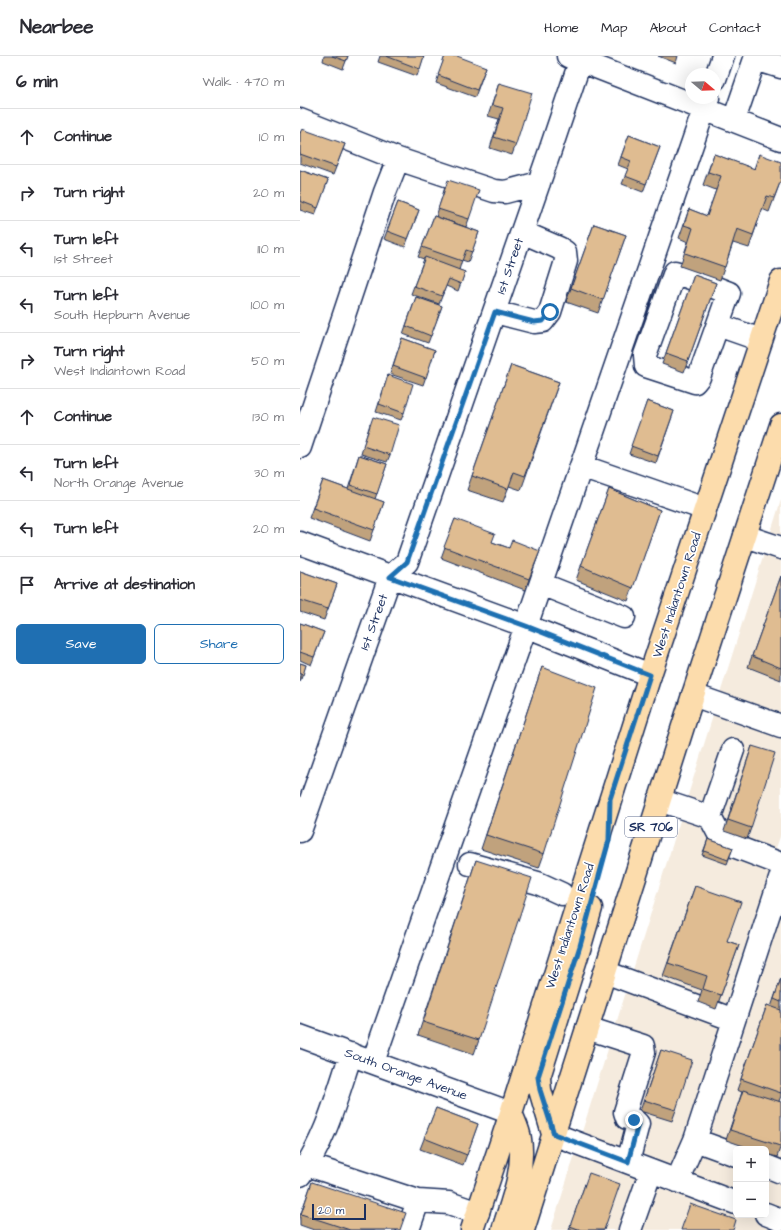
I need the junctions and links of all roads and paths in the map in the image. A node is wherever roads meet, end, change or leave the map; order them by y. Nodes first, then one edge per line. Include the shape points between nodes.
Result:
1 (723, 56) edge
2 (755, 57) edge
3 (577, 58) edge
4 (781, 67) edge
5 (719, 68) edge
6 (685, 96) edge
7 (706, 104) edge
8 (708, 104) edge
9 (300, 120) edge
10 (734, 120) junction
11 (781, 138) edge
12 (398, 159) junction
13 (539, 182) junction
14 (522, 232) junction
15 (781, 281) edge
16 (495, 312) junction
17 (718, 325) junction
18 (761, 340) junction
19 (781, 425) edge
20 (300, 447) edge
21 (777, 449) edge
22 (581, 466) junction
23 (705, 509) junction
24 (745, 536) junction
25 (300, 543) edge
26 (781, 548) edge
27 (390, 577) junction
28 (540, 584) junction
29 (624, 617) dead end
30 (526, 626) junction
31 (650, 675) junction
32 (693, 695) junction
33 (781, 726) edge
34 (733, 750) dead end
35 (610, 799) junction
36 (659, 800) junction
37 (710, 817) junction
38 (300, 831) edge
39 (470, 864) dead end
40 (781, 864) edge
41 (781, 876) edge
42 (562, 894) dead end
43 (605, 972) junction
44 (734, 1020) junction
45 (587, 1028) junction
46 (300, 1036) edge
47 (351, 1054) junction
48 (373, 1062) junction
49 (511, 1113) junction
50 (554, 1134) junction
51 (695, 1140) junction
52 (733, 1154) edge
53 (628, 1162) junction
54 (769, 1167) edge
55 (304, 1170) edge
56 (651, 1171) junction
57 (781, 1172) edge
58 (677, 1181) junction
59 (418, 1201) junction
60 (733, 1202) edge
61 (769, 1215) edge
62 (781, 1220) edge
63 (475, 1222) edge
64 (408, 1230) edge
65 (503, 1230) edge
66 (523, 1230) edge
67 (630, 1230) edge

1 - 5 street
2 - 4 street
2 - 10 street
3 - 6 street
3 - 13 street, 1st Street
7 - 22 street
8 - 10 street
9 - 12 street
10 - 11 street
12 - 13 street via 494,191 505,192
12 - 20 street
13 - 14 street, 1st Street
14 - 16 street, 1st Street
14 - 16 street via 565,252 566,261 550,312 543,321 534,322
15 - 18 main road, West Indiantown Road / SR 706
16 - 27 street, 1st Street via 407,562
17 - 17 street via 729,293 676,272 645,355 646,366 695,382
17 - 18 street
18 - 23 main road, West Indiantown Road / SR 706
19 - 21 main road, SR 706
21 - 24 main road, SR 706
22 - 23 street
22 - 28 street
23 - 31 main road, West Indiantown Road / SR 706
24 - 26 street
24 - 32 main road, SR 706
25 - 27 street
27 - 30 street
27 - 38 street, 1st Street
28 - 29 street
28 - 30 street
30 - 31 street
30 - 48 street
31 - 35 main road, West Indiantown Road / SR 706
32 - 33 street
32 - 36 main road, SR 706
34 - 37 street
35 - 49 main road, West Indiantown Road / SR 706
35 - 50 main road via 609,840 580,946 538,1077
36 - 37 street
36 - 43 main road, SR 706
37 - 40 street via 723,842
39 - 42 street via 538,883
41 - 44 street
43 - 44 street
43 - 45 main road, SR 706
44 - 51 street
45 - 50 main road, SR 706
45 - 53 street via 643,1046 644,1052 625,1112 627,1118 638,1124
46 - 47 street, South Orange Avenue
47 - 48 street, South Orange Avenue
47 - 55 street via 325,1130
48 - 49 street, South Orange Avenue
49 - 63 main road, West Indiantown Road / SR 706
49 - 65 main road via 520,1138 521,1161 515,1192
50 - 53 street
50 - 66 main road, SR 706
51 - 52 street
51 - 58 street
53 - 56 street
54 - 57 street
55 - 59 street
56 - 58 street
56 - 67 street
58 - 60 street
59 - 63 street via 450,1203
59 - 64 street
61 - 62 street

